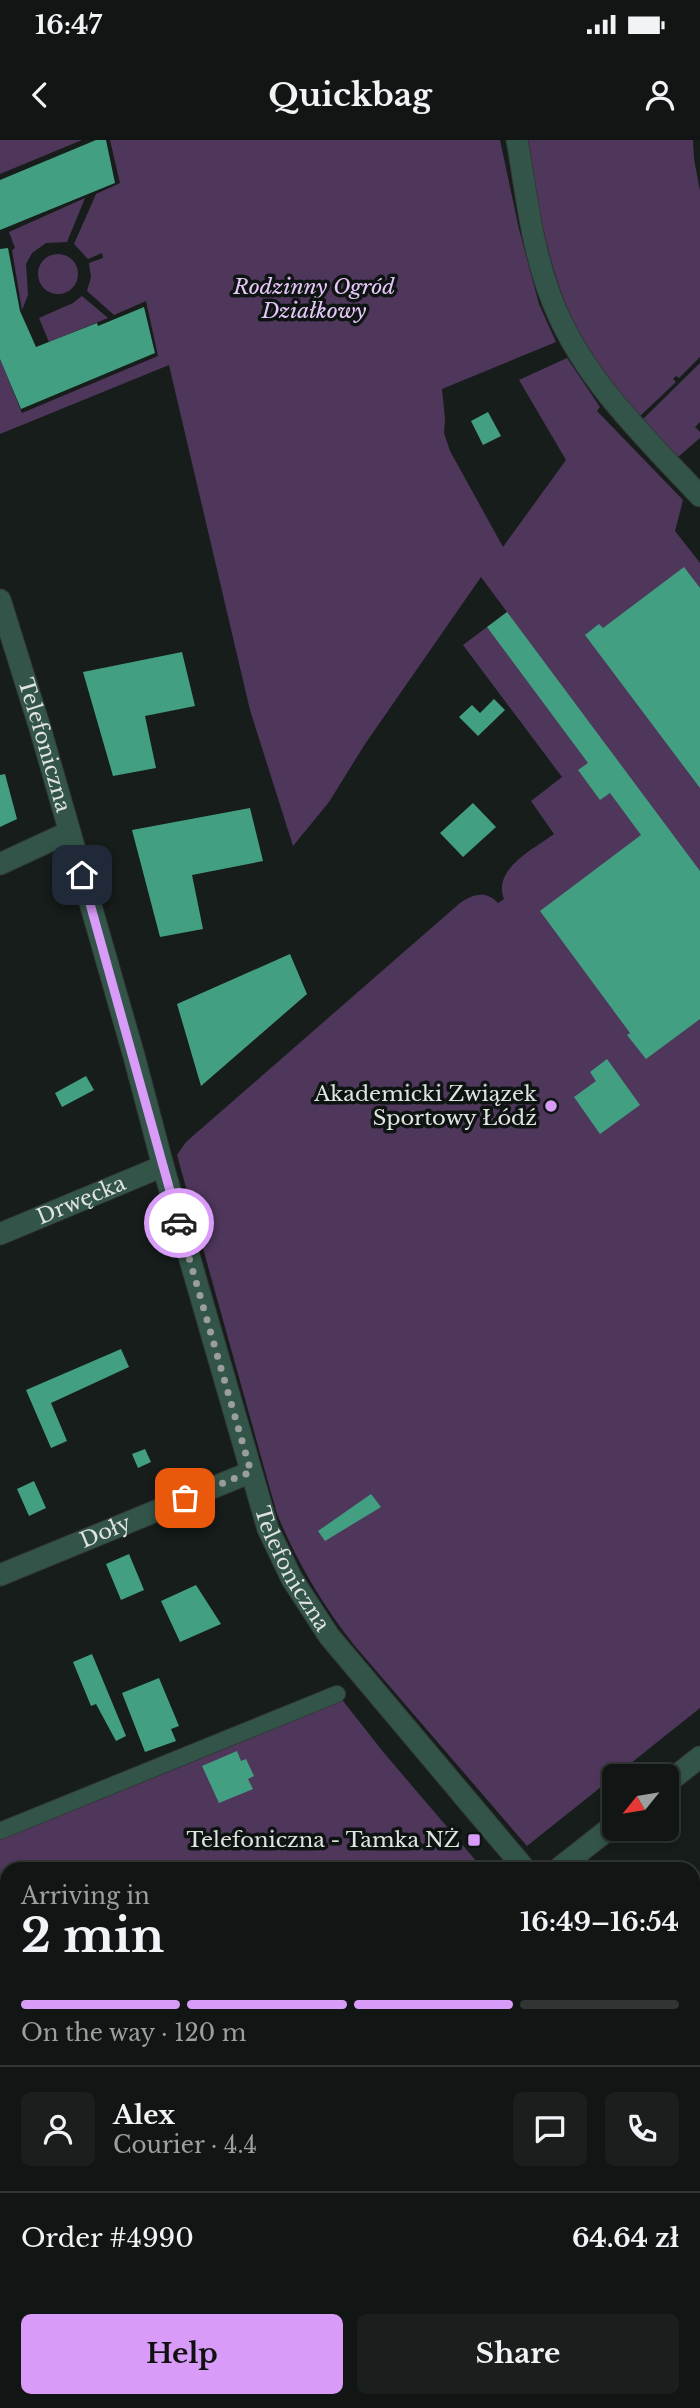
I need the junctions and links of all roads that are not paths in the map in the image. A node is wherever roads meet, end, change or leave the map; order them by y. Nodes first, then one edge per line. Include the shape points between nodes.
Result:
1 (517, 140) edge
2 (700, 496) edge
3 (0, 600) edge
4 (69, 832) junction
5 (0, 864) edge
6 (163, 1166) junction
7 (0, 1234) edge
8 (251, 1472) junction
9 (0, 1575) edge
10 (337, 1693) dead end
11 (700, 1757) edge
12 (679, 1774) edge
13 (0, 1830) edge
14 (602, 1834) edge
15 (519, 1862) edge
16 (567, 1862) edge

1 - 2 street via 541,266 573,345 613,402
3 - 4 street, Telefoniczna
4 - 5 street
4 - 6 street, Telefoniczna
6 - 7 street, Drwęcka
6 - 8 street, Telefoniczna
8 - 9 street, Doły
8 - 15 street, Telefoniczna via 284,1564 329,1636
10 - 13 street
11 - 12 street
14 - 16 street

